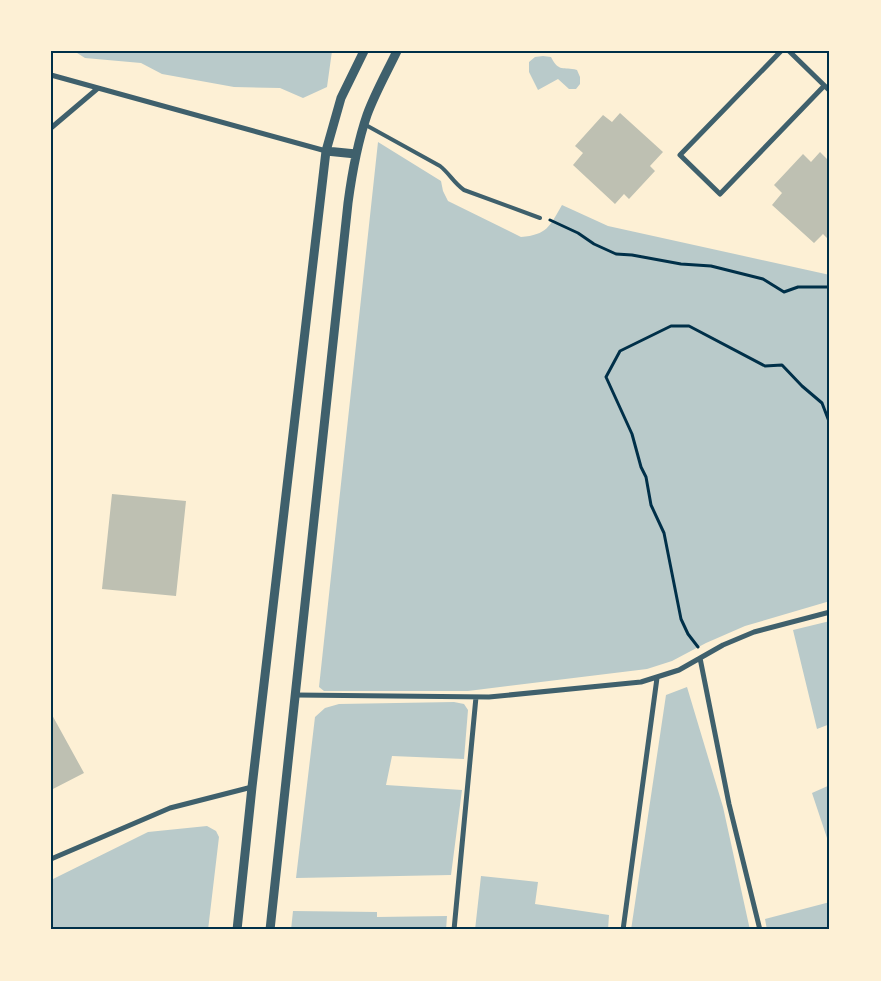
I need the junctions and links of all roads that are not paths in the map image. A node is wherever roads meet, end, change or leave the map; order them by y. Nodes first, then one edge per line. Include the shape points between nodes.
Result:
1 (364, 51) edge
2 (397, 51) edge
3 (781, 51) edge
4 (789, 51) edge
5 (51, 75) edge
6 (824, 86) junction
7 (97, 89) junction
8 (830, 91) edge
9 (364, 124) junction
10 (51, 128) edge
11 (326, 150) junction
12 (356, 154) junction
13 (540, 218) road end
14 (830, 612) edge
15 (700, 658) junction
16 (657, 678) junction
17 (296, 696) junction
18 (476, 697) junction
19 (252, 787) junction
20 (51, 859) edge
21 (237, 930) edge
22 (270, 930) edge
23 (454, 930) edge
24 (623, 930) edge
25 (760, 930) edge

1 - 11 street via 341,98
2 - 9 street
3 - 6 street via 680,154 720,194
4 - 6 street
5 - 7 street
6 - 8 street
7 - 10 street
7 - 11 street
9 - 12 street
9 - 13 lane via 440,166 464,190
11 - 12 street
11 - 19 street
12 - 17 street
14 - 15 street via 754,632
15 - 16 street
15 - 25 street via 729,804
16 - 18 street via 524,695
16 - 24 street
17 - 18 street
17 - 22 street
18 - 23 street
19 - 20 street via 170,808
19 - 21 street

